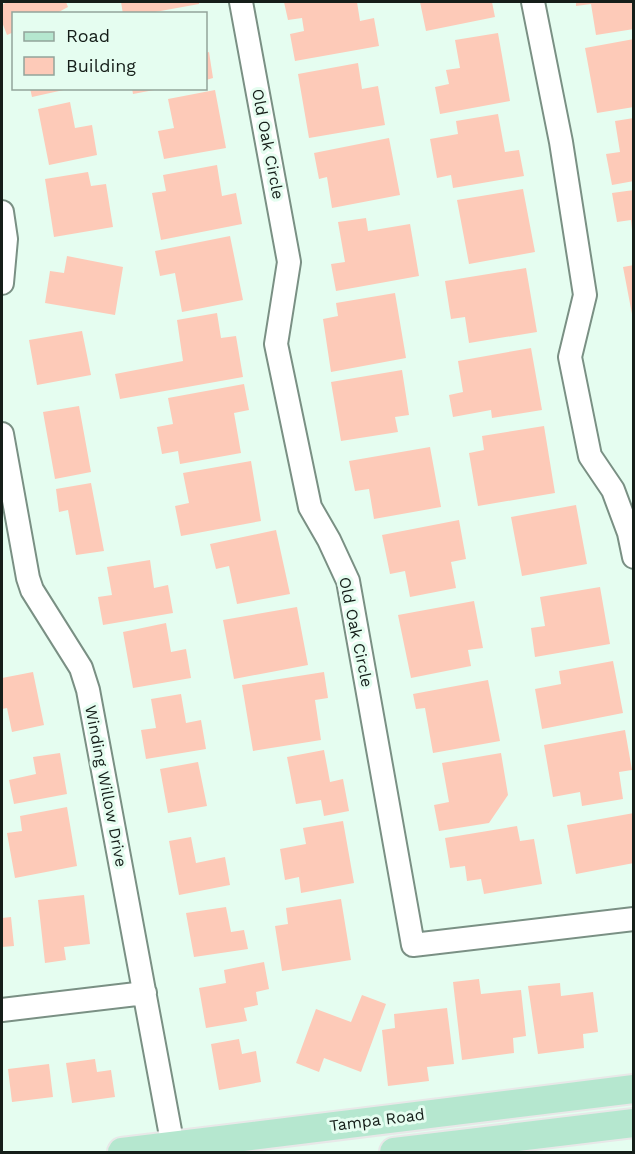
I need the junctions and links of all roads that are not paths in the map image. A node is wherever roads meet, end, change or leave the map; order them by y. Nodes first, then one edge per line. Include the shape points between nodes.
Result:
1 (241, 2) edge
2 (533, 2) edge
3 (2, 212) edge
4 (2, 283) edge
5 (2, 434) edge
6 (6, 498) edge
7 (633, 557) edge
8 (633, 919) edge
9 (145, 993) junction
10 (2, 1010) edge
11 (633, 1089) edge
12 (633, 1123) edge
13 (173, 1149) edge
14 (122, 1152) edge
15 (394, 1152) edge

1 - 8 street, Old Oak Circle via 290,262 276,344 310,507 348,581 413,945
2 - 7 street via 561,142 585,295 570,357 590,456 613,490 629,533
3 - 4 street via 6,239
5 - 6 street, Winding Willow Drive
6 - 9 street, Winding Willow Drive via 32,590 81,668 88,690
9 - 10 street
9 - 13 street, Winding Willow Drive
11 - 13 main road, Tampa Road
12 - 15 main road, Tampa Road
13 - 14 main road, Tampa Road

